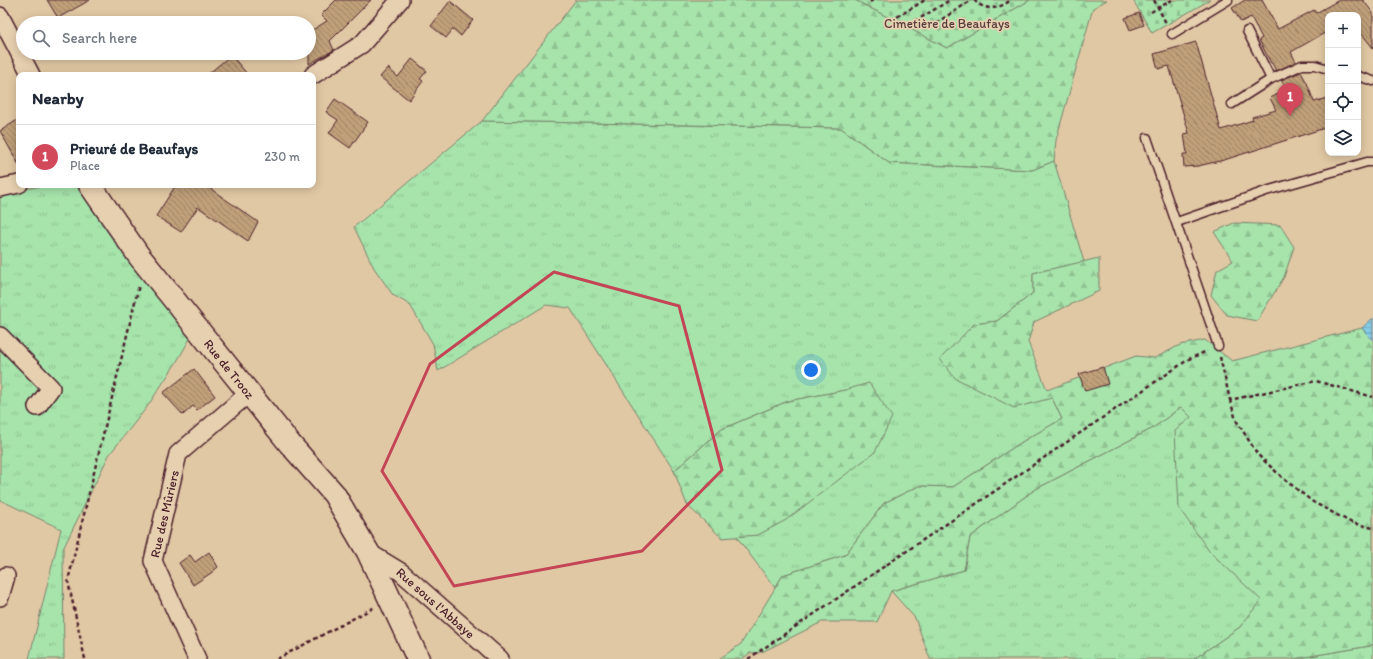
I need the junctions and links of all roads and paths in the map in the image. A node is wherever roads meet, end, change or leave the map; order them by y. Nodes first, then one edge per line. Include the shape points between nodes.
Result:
1 (400, 0) edge
2 (925, 0) edge
3 (950, 0) edge
4 (973, 0) edge
5 (1010, 0) edge
6 (1154, 0) edge
7 (1172, 0) edge
8 (1228, 0) edge
9 (1158, 8) junction
10 (1151, 12) dead end
11 (0, 16) edge
12 (898, 17) dead end
13 (936, 23) dead end
14 (909, 26) dead end
15 (1247, 31) dead end
16 (1172, 34) joint
17 (16, 46) edge
18 (23, 60) edge
19 (1325, 67) edge
20 (29, 72) edge
21 (316, 73) edge
22 (1361, 77) edge
23 (1271, 79) junction
24 (1373, 81) edge
25 (1232, 104) dead end
26 (1148, 138) dead end
27 (1373, 162) edge
28 (16, 185) edge
29 (0, 188) edge
30 (92, 188) edge
31 (1177, 222) junction
32 (144, 262) junction
33 (0, 336) edge
34 (1218, 346) junction
35 (249, 393) junction
36 (1373, 397) edge
37 (1230, 400) junction
38 (37, 407) dead end
39 (1373, 528) edge
40 (368, 552) junction
41 (6, 576) dead end
42 (0, 597) edge
43 (375, 602) dead end
44 (85, 659) edge
45 (197, 659) edge
46 (277, 659) edge
47 (418, 659) edge
48 (500, 659) edge
49 (748, 659) edge

1 - 21 street via 362,44
2 - 12 path
3 - 14 path
4 - 5 path via 977,4 993,9 1003,6
4 - 13 path
6 - 9 path
7 - 9 path
8 - 16 lane
9 - 10 path
9 - 16 path
11 - 17 street
15 - 23 lane
18 - 20 street
19 - 23 lane via 1302,65
22 - 24 lane
23 - 25 lane
26 - 31 lane
27 - 31 lane via 1266,192
28 - 29 street
30 - 32 street, Rue de Trooz
31 - 34 lane
32 - 35 street, Rue de Trooz
32 - 44 path via 68,581
33 - 38 street via 51,388
34 - 37 path
34 - 49 path via 1188,359
35 - 40 street, Rue de Trooz via 334,494
35 - 45 street, Rue des Mûriers via 178,454 153,561
36 - 37 path via 1316,381
37 - 39 path via 1236,420 1258,455 1284,479 1313,502 1352,523
40 - 47 street, Rue de Trooz
40 - 48 street, Rue sous l'Abbaye via 401,572
41 - 42 street
43 - 46 path via 378,607

